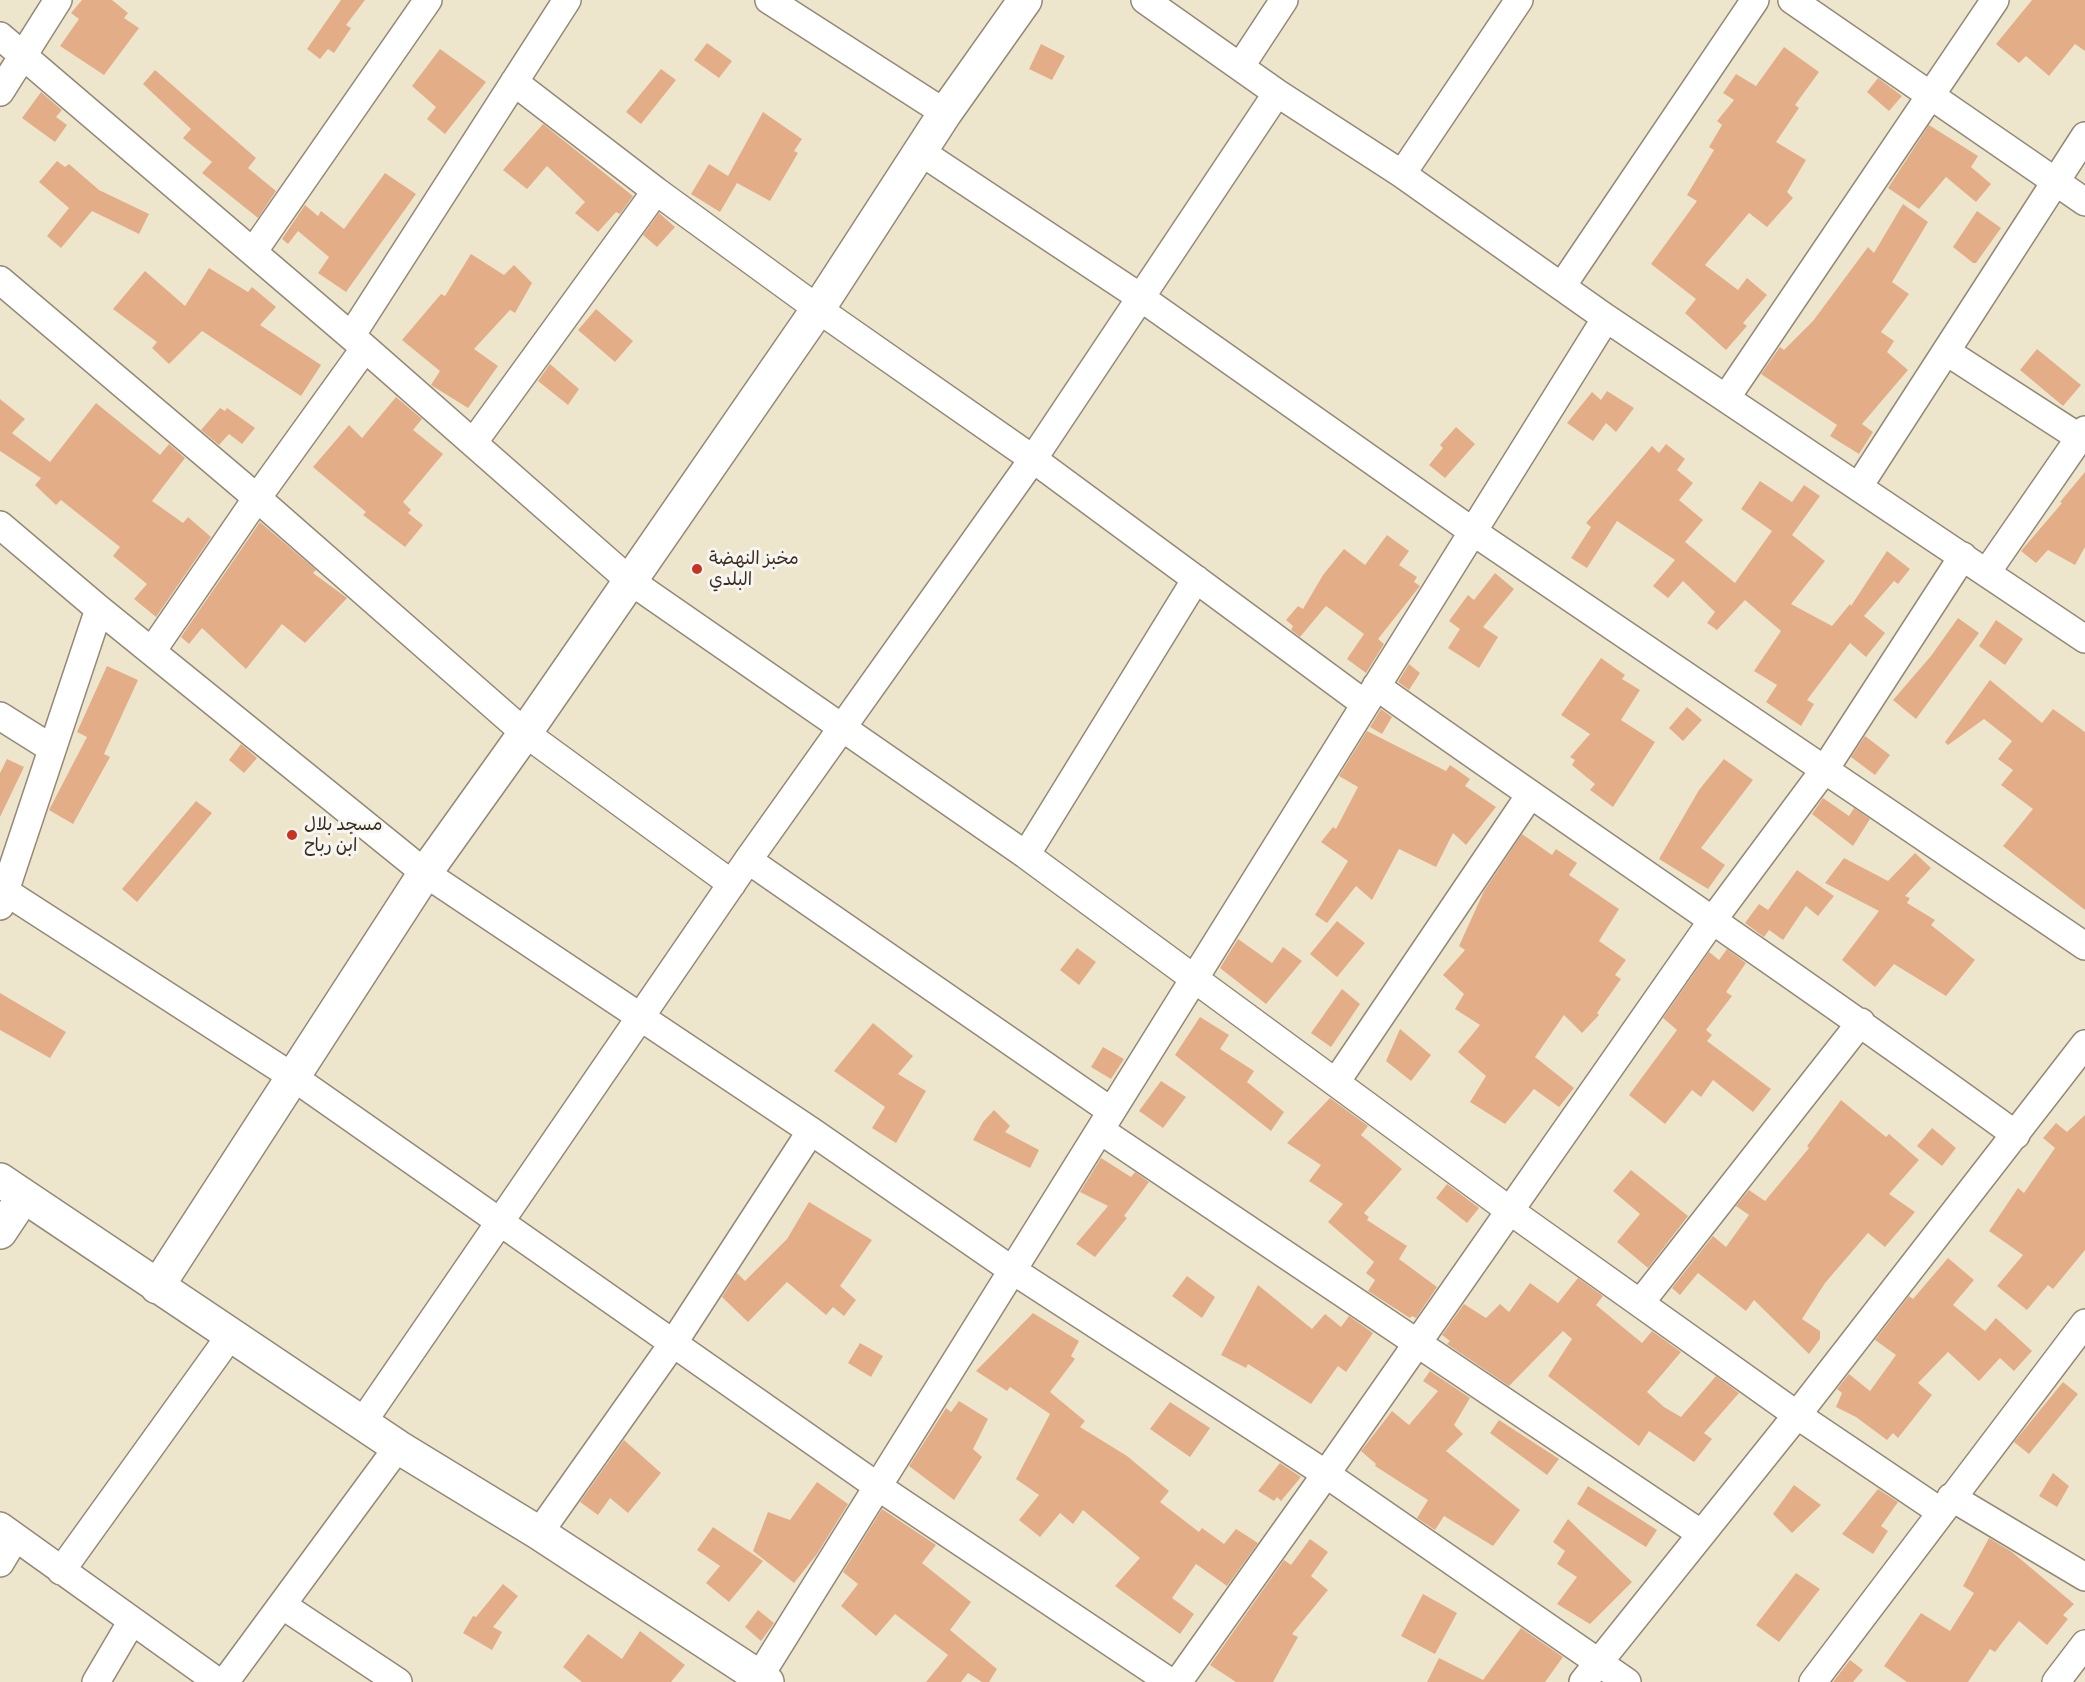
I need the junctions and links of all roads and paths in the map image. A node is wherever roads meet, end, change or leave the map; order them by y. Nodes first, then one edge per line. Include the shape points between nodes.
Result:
1 (58, 0) edge
2 (428, 0) edge
3 (567, 0) edge
4 (769, 0) edge
5 (1025, 0) edge
6 (1145, 0) edge
7 (1284, 0) edge
8 (1519, 0) edge
9 (1755, 0) edge
10 (1792, 0) edge
11 (1995, 0) edge
12 (0, 36) edge
13 (23, 56) junction
14 (1240, 67) junction
15 (514, 82) junction
16 (0, 92) edge
17 (1277, 93) junction
18 (1932, 96) junction
19 (945, 113) junction
20 (2085, 136) edge
21 (921, 152) junction
22 (1402, 174) junction
23 (2055, 181) junction
24 (656, 191) junction
25 (2085, 202) edge
26 (253, 252) junction
27 (0, 280) edge
28 (1562, 286) junction
29 (1140, 297) junction
30 (818, 309) junction
31 (1606, 318) junction
32 (358, 342) junction
33 (1947, 352) junction
34 (1726, 398) junction
35 (2082, 434) edge
36 (473, 443) junction
37 (1033, 459) junction
38 (1859, 486) junction
39 (256, 498) junction
40 (0, 525) edge
41 (1472, 531) junction
42 (1963, 556) junction
43 (1987, 572) junction
44 (1196, 579) junction
45 (629, 580) junction
46 (99, 609) junction
47 (2085, 639) edge
48 (152, 651) junction
49 (1371, 695) junction
50 (0, 717) edge
51 (844, 727) junction
52 (525, 733) junction
53 (51, 748) junction
54 (1825, 769) junction
55 (1530, 795) junction
56 (1026, 855) junction
57 (748, 861) junction
58 (425, 873) junction
59 (732, 884) junction
60 (2, 895) edge
61 (1712, 921) junction
62 (2085, 946) edge
63 (1194, 979) junction
64 (642, 1017) junction
65 (1861, 1022) junction
66 (2080, 1062) edge
67 (293, 1077) junction
68 (1335, 1082) junction
69 (1106, 1120) junction
70 (811, 1131) junction
71 (2016, 1135) junction
72 (12, 1188) edge
73 (1509, 1210) junction
74 (498, 1221) junction
75 (0, 1232) edge
76 (1012, 1270) junction
77 (157, 1287) junction
78 (1641, 1302) junction
79 (2085, 1323) edge
80 (230, 1336) junction
81 (674, 1342) junction
82 (1418, 1342) junction
83 (1797, 1415) junction
84 (362, 1423) junction
85 (398, 1447) junction
86 (1326, 1474) junction
87 (877, 1486) junction
88 (1946, 1505) junction
89 (8, 1532) edge
90 (539, 1533) junction
91 (1700, 1533) junction
92 (0, 1563) edge
93 (61, 1571) junction
94 (2085, 1577) edge
95 (282, 1605) junction
96 (132, 1621) junction
97 (2085, 1644) edge
98 (1591, 1673) edge
99 (763, 1679) edge
100 (96, 1682) edge
101 (218, 1682) edge
102 (225, 1682) edge
103 (398, 1682) edge
104 (1170, 1682) edge
105 (1178, 1682) edge
106 (1628, 1682) edge
107 (1813, 1682) edge
108 (2056, 1682) edge

1 - 13 street
2 - 26 street
3 - 15 street
4 - 19 street
5 - 19 street
6 - 14 street
7 - 14 street
8 - 22 street
9 - 28 street
10 - 18 street
11 - 18 street
12 - 13 street
13 - 16 street
13 - 26 street
14 - 17 street
15 - 24 street
15 - 32 street
17 - 22 street
17 - 29 street
18 - 23 street
18 - 34 street
19 - 21 street
20 - 23 street
21 - 29 street
21 - 30 street
22 - 28 street
23 - 25 street
23 - 33 street
24 - 30 street
24 - 36 street
26 - 32 street
27 - 39 street
28 - 31 street
29 - 37 street
29 - 41 street
30 - 37 street
30 - 45 street
31 - 34 street
31 - 41 street
32 - 36 street
32 - 39 street
33 - 35 street
33 - 38 street
34 - 38 street
35 - 43 street
36 - 45 street
37 - 44 street
37 - 51 street
38 - 42 street
39 - 48 street
39 - 52 street
40 - 46 street
41 - 49 street
41 - 54 street
42 - 43 street
42 - 54 street
43 - 47 street
44 - 49 street
44 - 56 street
45 - 51 street
45 - 52 street
46 - 48 street
46 - 53 street
48 - 58 street
49 - 55 street
49 - 63 street
50 - 53 street
51 - 56 street
51 - 57 street
52 - 58 street
52 - 59 street
53 - 60 street
54 - 61 street
54 - 62 street
55 - 61 street
55 - 68 street
56 - 63 street
57 - 59 street
57 - 69 street
58 - 64 street
58 - 67 street
59 - 64 street
60 - 67 street
61 - 65 street
61 - 73 street
63 - 68 street
63 - 69 street
64 - 70 street
64 - 74 street
65 - 71 street
65 - 78 street
66 - 71 street
67 - 74 street
67 - 77 street
68 - 73 street
69 - 76 street
69 - 82 street
70 - 76 street
70 - 81 street
71 - 83 street
72 - 75 street
72 - 77 street
73 - 78 street
73 - 82 street
74 - 81 street
74 - 84 street
76 - 86 street
76 - 87 street
77 - 80 street
78 - 83 street
79 - 88 street
80 - 84 street
80 - 93 street
81 - 87 street
81 - 90 street
82 - 86 street
82 - 91 street
83 - 88 street
83 - 91 street
84 - 85 street
85 - 90 street
85 - 95 street
86 - 98 street
86 - 105 street
87 - 99 street
87 - 104 street
88 - 94 street
88 - 107 street
89 - 92 street
89 - 93 street
90 - 99 street
91 - 98 street
93 - 96 street
95 - 102 street
95 - 103 street
96 - 100 street
96 - 101 street
97 - 108 street
98 - 106 street

